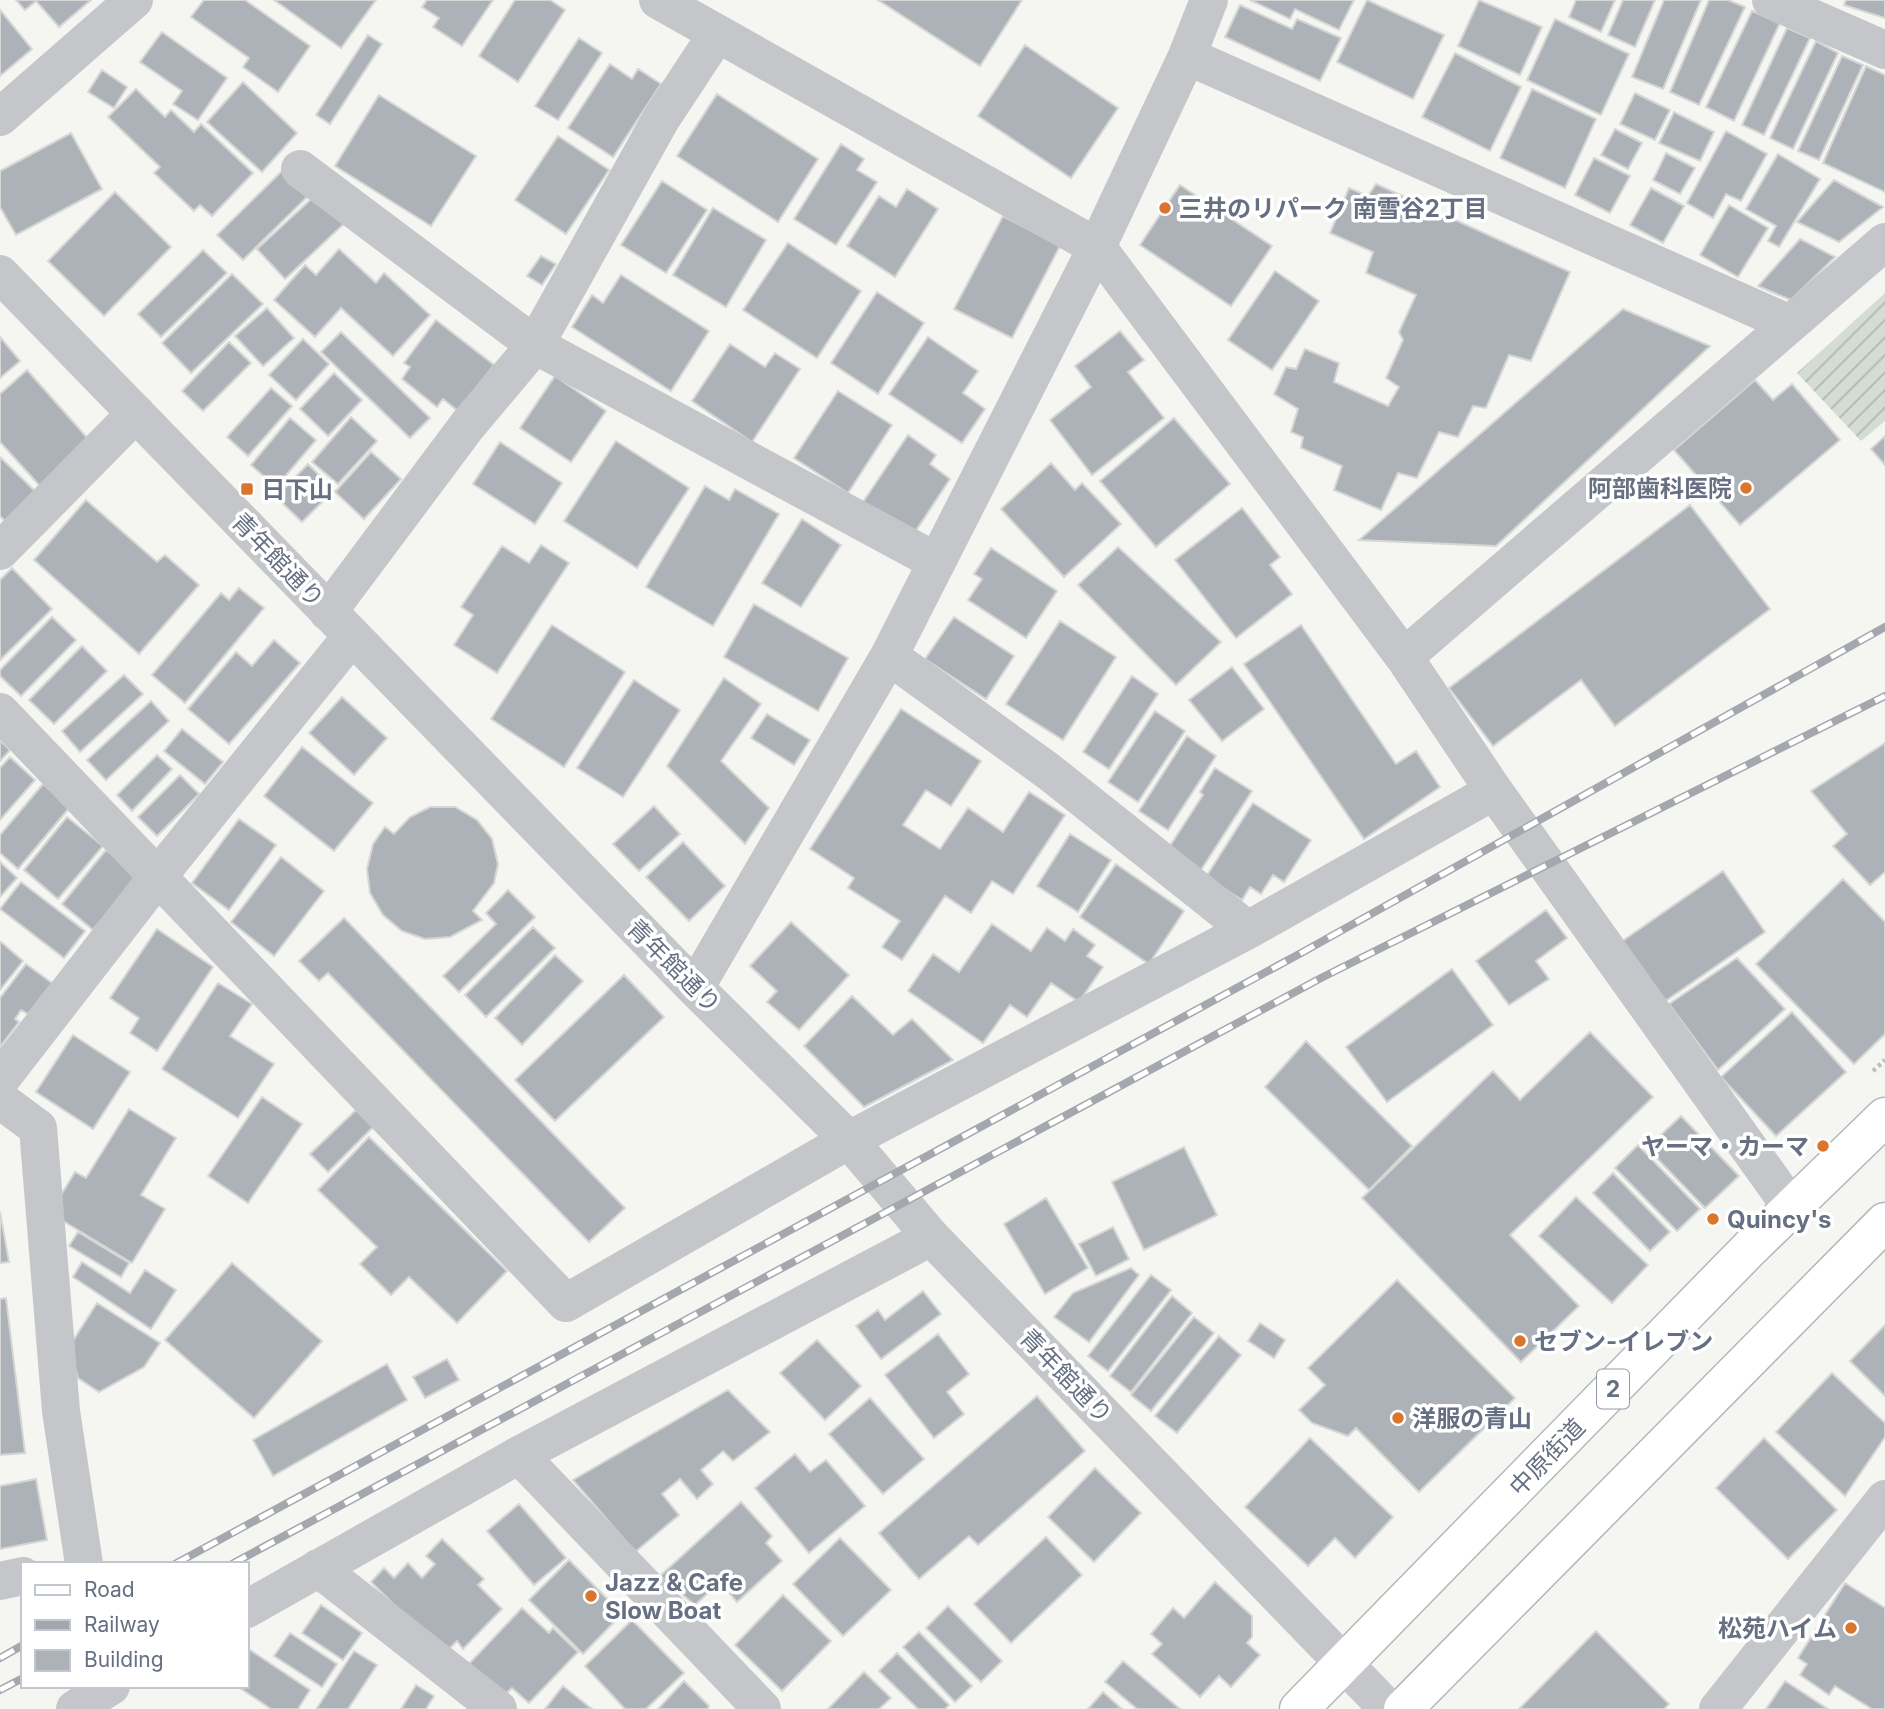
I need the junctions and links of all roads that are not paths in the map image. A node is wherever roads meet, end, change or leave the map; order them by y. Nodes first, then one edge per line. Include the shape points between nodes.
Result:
1 (134, 0) edge
2 (1209, 0) edge
3 (1771, 0) edge
4 (669, 3) edge
5 (717, 34) junction
6 (1885, 50) edge
7 (1187, 56) junction
8 (0, 117) edge
9 (300, 169) dead end
10 (1885, 242) edge
11 (1097, 247) junction
12 (0, 274) edge
13 (1790, 324) junction
14 (535, 345) junction
15 (136, 414) junction
16 (0, 551) edge
17 (937, 562) junction
18 (340, 624) junction
19 (889, 656) junction
20 (1404, 657) junction
21 (0, 712) edge
22 (1494, 791) junction
23 (159, 875) junction
24 (1248, 930) junction
25 (695, 988) junction
26 (0, 1080) edge
27 (0, 1100) edge
28 (1885, 1117) edge
29 (849, 1140) junction
30 (1791, 1207) junction
31 (1885, 1222) edge
32 (932, 1237) junction
33 (519, 1455) junction
34 (1885, 1499) edge
35 (81, 1562) edge
36 (318, 1568) junction
37 (21, 1576) edge
38 (0, 1581) edge
39 (248, 1608) edge
40 (1343, 1663) junction
41 (498, 1709) edge
42 (762, 1709) edge
43 (1299, 1709) edge
44 (1388, 1709) edge
45 (1404, 1709) edge
46 (1718, 1709) edge

1 - 8 street
2 - 7 street
3 - 6 street
4 - 5 street
5 - 11 street
5 - 14 street via 661,119
7 - 11 street
7 - 13 street
9 - 14 street
10 - 13 street
11 - 17 street
11 - 20 street
12 - 15 street, 青年館通り
13 - 20 street
14 - 17 street
14 - 18 street via 467,426
15 - 16 street
15 - 18 street, 青年館通り
17 - 19 street
18 - 23 street
18 - 25 street, 青年館通り
19 - 24 street via 1048,771
19 - 25 street
20 - 22 street
21 - 23 street
22 - 24 street
22 - 30 street
23 - 26 street
23 - 29 street via 566,1303
24 - 29 street
25 - 29 street, 青年館通り
27 - 35 street via 38,1128 61,1411
28 - 30 main road, 中原街道 / 2
29 - 32 street, 青年館通り
30 - 40 main road, 中原街道 / 2
31 - 45 main road
32 - 33 street
32 - 40 street, 青年館通り
33 - 36 street
33 - 42 street
34 - 46 street
36 - 39 street
36 - 41 street
37 - 38 street
40 - 43 main road, 中原街道 / 2
40 - 44 street, 青年館通り

